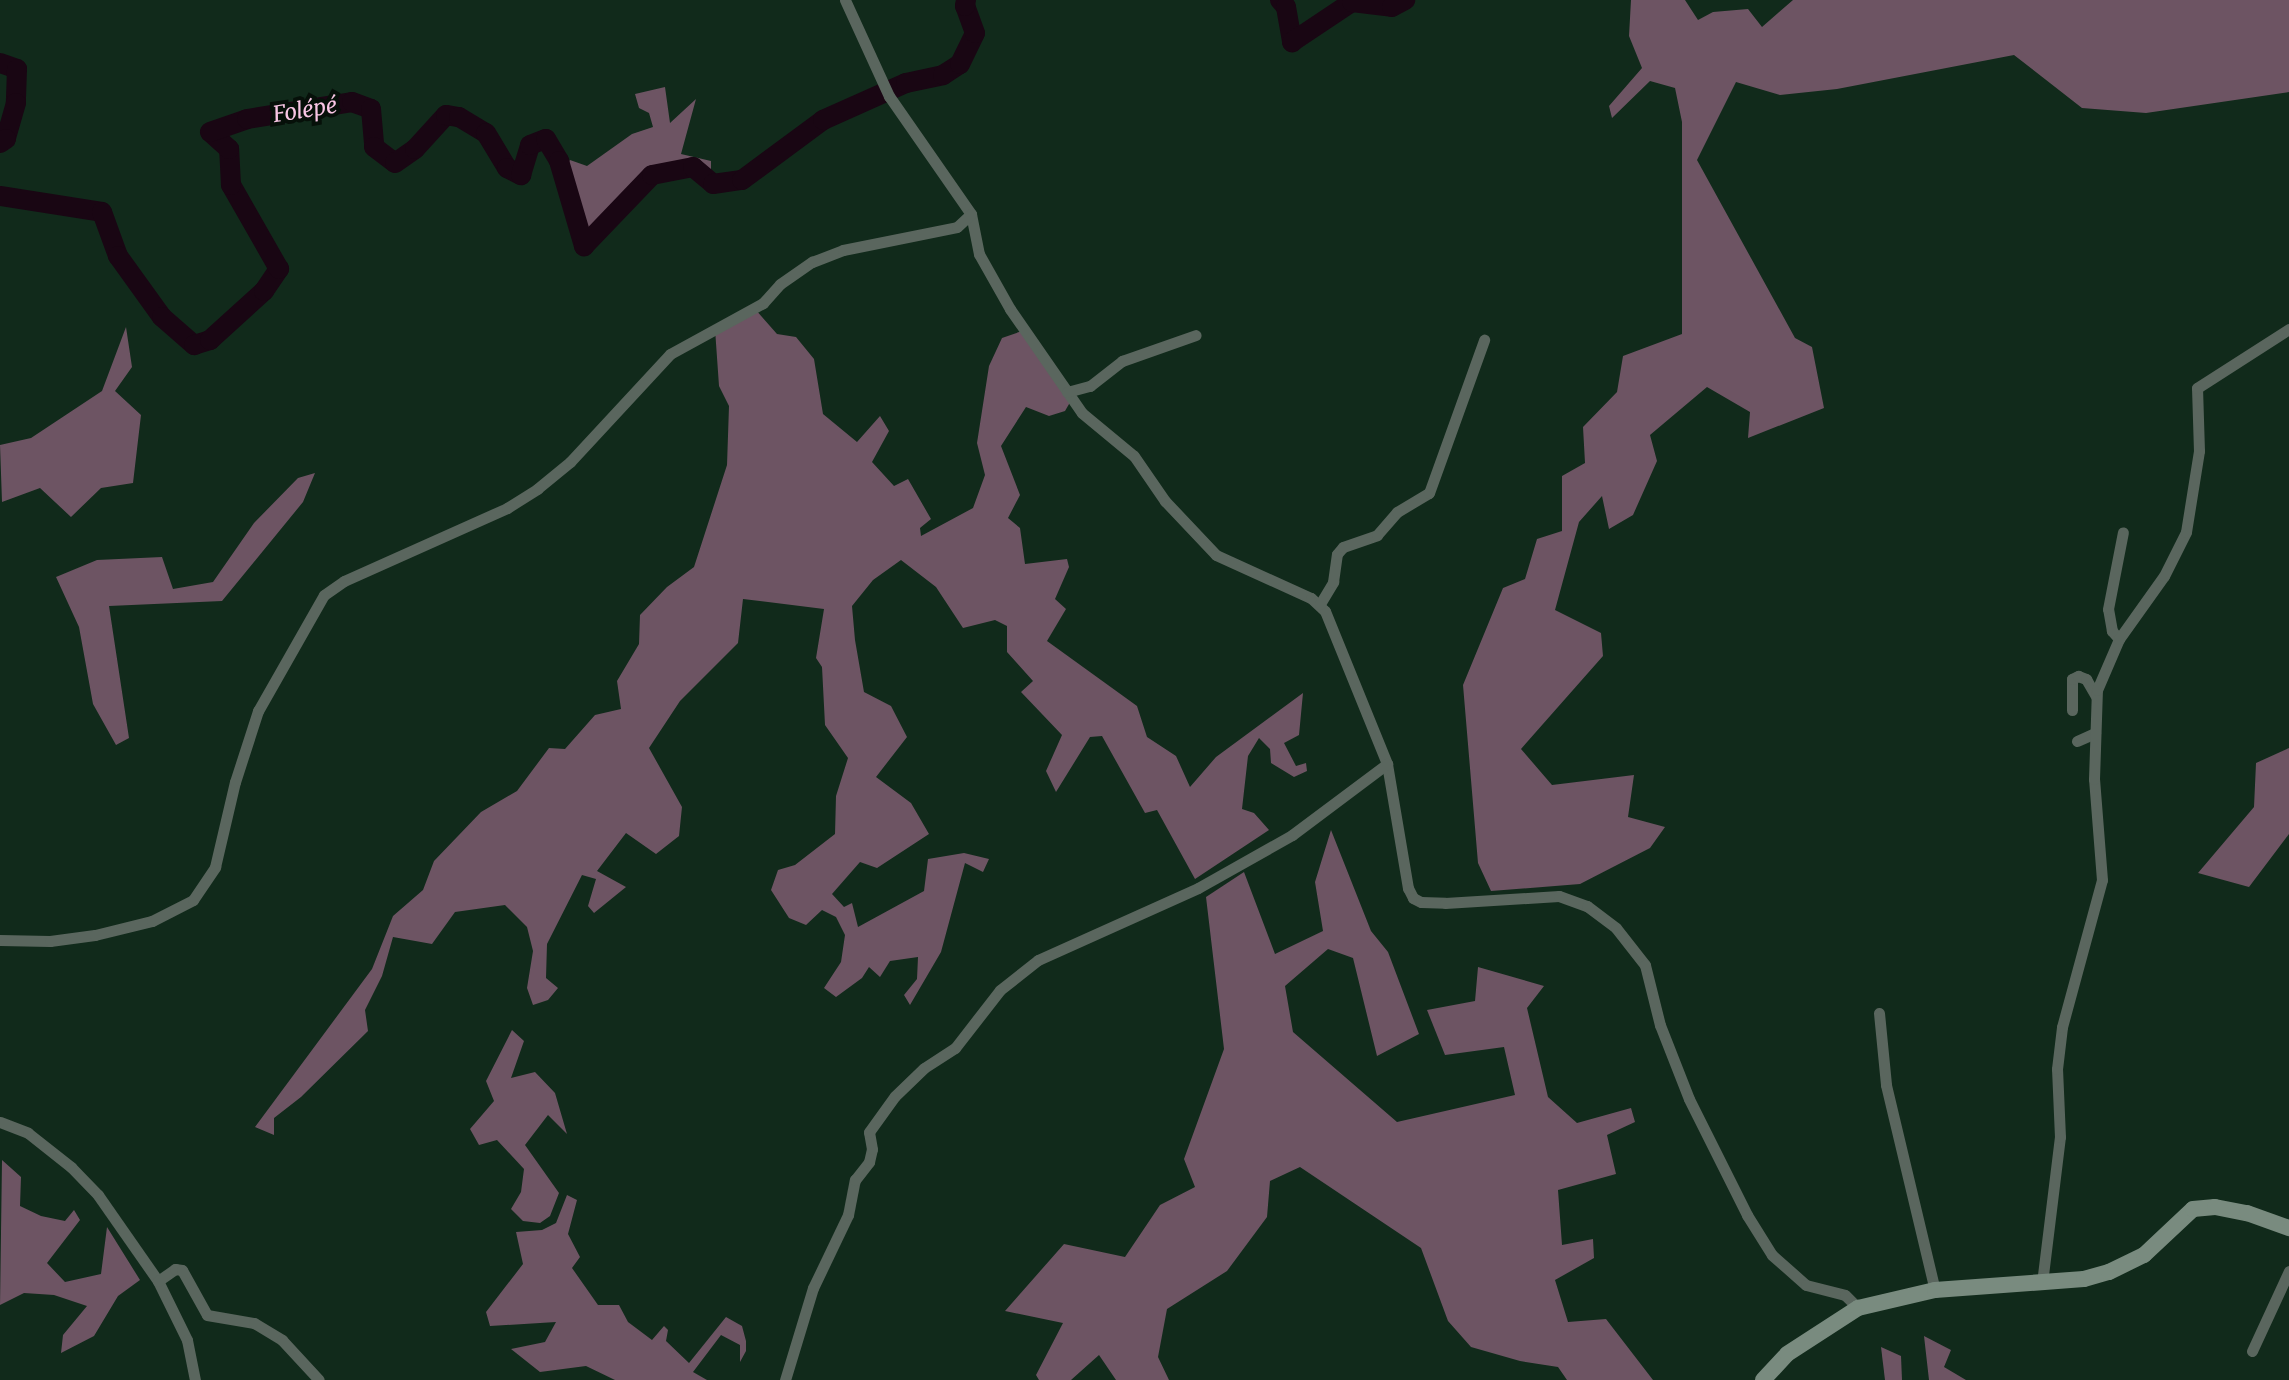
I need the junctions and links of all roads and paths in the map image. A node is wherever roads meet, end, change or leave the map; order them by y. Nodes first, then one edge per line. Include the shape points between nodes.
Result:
1 (845, 0) edge
2 (971, 214) junction
3 (2289, 329) edge
4 (1196, 335) dead end
5 (1484, 340) dead end
6 (1067, 392) junction
7 (2123, 532) dead end
8 (1320, 604) junction
9 (2119, 639) junction
10 (2096, 696) junction
11 (2072, 710) dead end
12 (2095, 733) junction
13 (2077, 741) dead end
14 (1387, 764) junction
15 (0, 940) edge
16 (1879, 1013) dead end
17 (0, 1122) edge
18 (2289, 1228) edge
19 (2289, 1271) edge
20 (158, 1281) junction
21 (2042, 1283) junction
22 (1935, 1290) junction
23 (1858, 1308) junction
24 (2252, 1351) dead end
25 (195, 1380) edge
26 (319, 1380) edge
27 (785, 1380) edge
28 (1763, 1380) edge

1 - 2 street via 886,90
2 - 6 street via 979,254
2 - 15 street via 957,227 843,250 812,262 763,303 670,354 570,462 537,489 324,595 258,711 215,867 193,900 152,921 95,935
3 - 9 street via 2197,388 2199,451 2186,532 2164,576
4 - 6 street via 1142,352 1090,386
5 - 8 street via 1429,493 1397,512 1377,535 1343,547
6 - 8 street via 1096,426 1134,456 1165,501 1216,555
7 - 9 street via 2108,609
8 - 14 street via 1334,627
9 - 10 street
10 - 11 street via 2086,679 2072,679
10 - 12 street
12 - 13 street
12 - 21 street via 2102,880 2062,1027 2057,1069 2060,1137
14 - 23 street via 1413,898 1445,903 1559,896 1587,906 1616,928 1645,965 1660,1025 1689,1099 1772,1255 1797,1280 1845,1295
14 - 27 street via 1292,835 1239,865 1038,960 1000,990 955,1048 895,1096 869,1132 869,1162 855,1180 848,1215 813,1288
16 - 22 street via 1886,1085
17 - 20 street via 28,1133 71,1167 98,1195
18 - 21 street via 2247,1213 2193,1209 2128,1265 2084,1279
19 - 24 street
20 - 25 street via 187,1340
20 - 26 street via 182,1270 207,1315 254,1323 282,1340
21 - 22 street
22 - 23 street
23 - 28 street via 1787,1354

